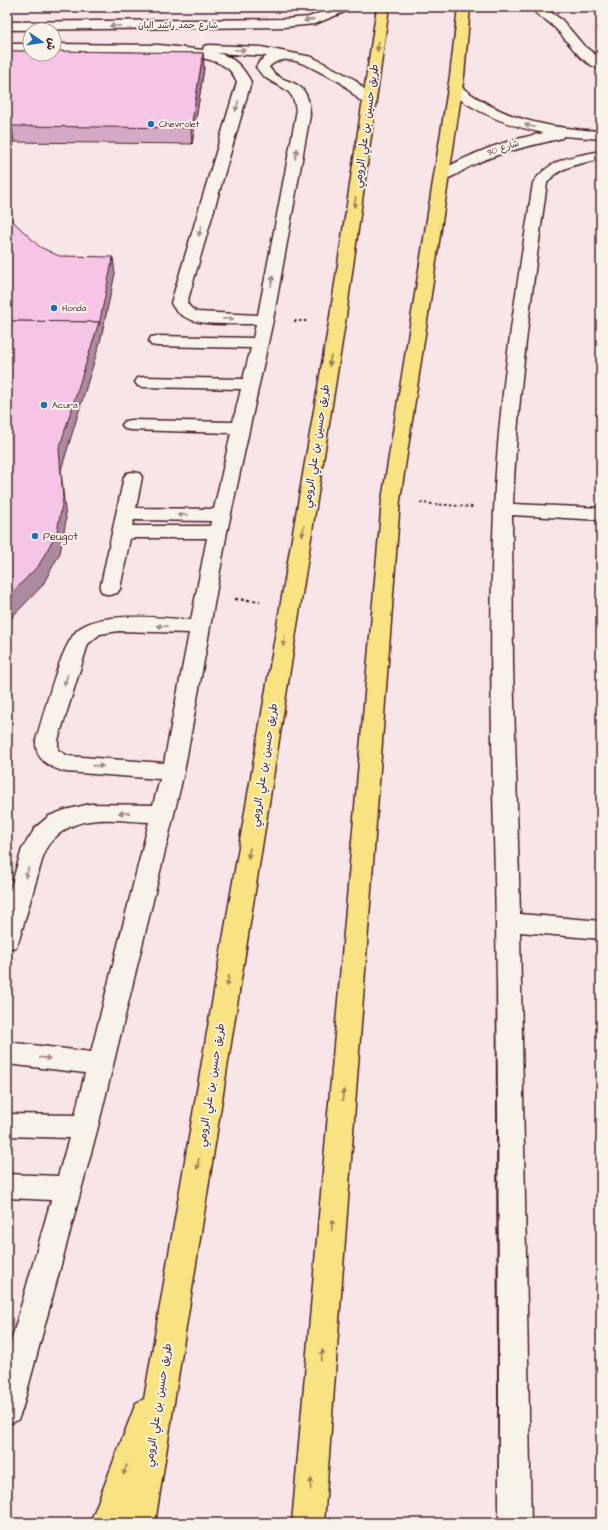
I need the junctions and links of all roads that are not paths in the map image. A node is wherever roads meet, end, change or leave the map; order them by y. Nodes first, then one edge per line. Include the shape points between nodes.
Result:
1 (345, 7) edge
2 (383, 7) edge
3 (464, 7) edge
4 (536, 7) edge
5 (557, 7) edge
6 (558, 23) junction
7 (210, 25) junction
8 (7, 26) edge
9 (7, 48) edge
10 (22, 48) edge
11 (62, 48) edge
12 (145, 49) junction
13 (205, 49) junction
14 (292, 56) junction
15 (601, 65) edge
16 (269, 76) junction
17 (244, 82) junction
18 (455, 89) junction
19 (370, 102) junction
20 (568, 133) junction
21 (601, 135) edge
22 (601, 155) edge
23 (442, 176) junction
24 (265, 320) junction
25 (157, 340) dead end
26 (260, 343) junction
27 (144, 382) dead end
28 (251, 384) junction
29 (131, 425) dead end
30 (241, 428) junction
31 (133, 477) dead end
32 (503, 508) junction
33 (601, 514) edge
34 (123, 523) junction
35 (220, 523) junction
36 (110, 589) dead end
37 (201, 627) junction
38 (173, 772) junction
39 (163, 814) junction
40 (508, 922) junction
41 (601, 930) edge
42 (7, 940) edge
43 (7, 1053) edge
44 (100, 1064) junction
45 (7, 1125) edge
46 (85, 1128) junction
47 (7, 1186) edge
48 (68, 1188) junction
49 (164, 1368) junction
50 (7, 1410) edge
51 (106, 1523) edge
52 (139, 1523) edge
53 (308, 1523) edge
54 (515, 1523) edge

1 -> 7 street, شارع حمد راشد البان via 311,21 254,19
2 -> 19 highway, طريق حسين بن علي الرومي
3 - 18 highway
4 - 6 street
5 - 6 street
6 - 15 street via 579,49
7 -> 8 street, شارع حمد راشد البان
7 - 13 street via 225,32 226,37 223,42
9 - 10 street
11 - 12 street
12 - 13 street
12 - 17 street via 216,56 237,67
13 -> 14 street via 261,51
14 - 16 street via 281,56 265,62 262,67
14 - 19 street via 307,60 349,82
16 - 17 street via 254,76
24 -> 16 street via 304,106 294,89
17 -> 24 street via 180,303 181,309 195,316
20 -> 18 street, شارع 30 via 508,119 477,105
18 - 23 highway
19 -> 49 highway, طريق حسين بن علي الرومي via 337,323
20 - 21 street, شارع 30
20 - 23 street, شارع 30 via 506,146 472,159
22 - 32 street via 558,166 549,171 540,183 512,387
53 -> 23 highway via 391,500
24 - 26 street
25 - 26 street
26 - 28 street
27 - 28 street
28 - 30 street
29 - 30 street
30 - 35 street
31 - 34 street
32 - 33 street
32 - 40 street via 501,624
34 - 35 street
34 - 36 street
35 - 37 street
37 - 38 street
37 -> 38 street via 116,624 94,628 86,633 76,647 47,740 49,756 66,764
38 - 39 street
39 -> 42 street via 93,812 62,819 49,827 39,838 34,849
39 - 44 street
40 - 41 street
40 - 54 street
43 -> 44 street
44 - 46 street
45 - 46 street
46 - 48 street
47 - 48 street
48 - 50 street
49 -> 51 highway
49 - 52 highway, طريق حسين بن علي الرومي

